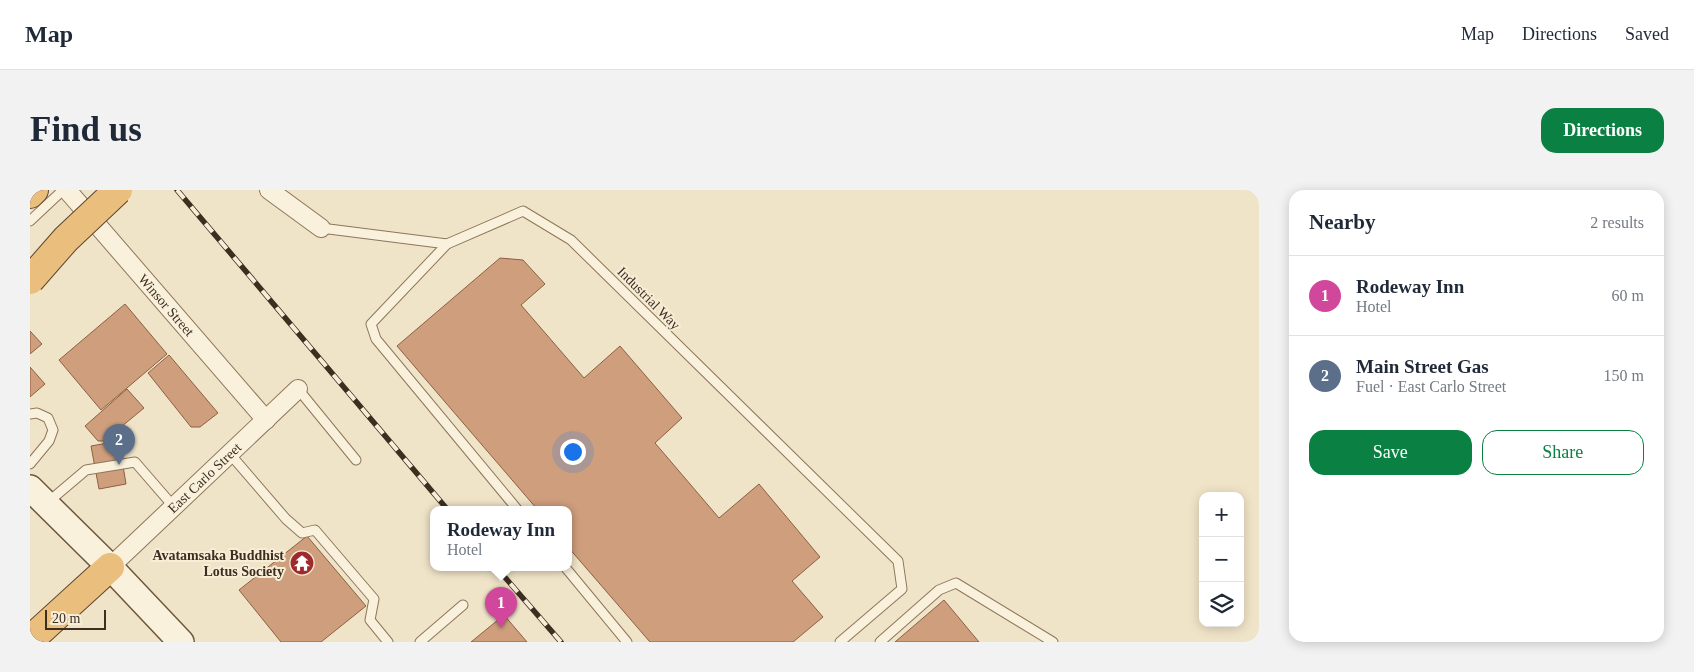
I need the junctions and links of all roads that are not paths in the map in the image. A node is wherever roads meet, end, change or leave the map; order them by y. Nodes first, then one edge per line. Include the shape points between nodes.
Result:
1 (34, 190) edge
2 (62, 190) edge
3 (67, 190) edge
4 (118, 190) edge
5 (269, 190) edge
6 (30, 194) edge
7 (30, 221) edge
8 (321, 228) joint
9 (447, 244) junction
10 (30, 280) edge
11 (298, 389) joint
12 (30, 414) edge
13 (266, 420) junction
14 (230, 454) junction
15 (356, 460) dead end
16 (30, 464) edge
17 (38, 496) edge
18 (515, 506) edge
19 (174, 507) junction
20 (110, 567) junction
21 (568, 571) edge
22 (463, 605) dead end
23 (30, 640) edge
24 (181, 642) edge
25 (388, 642) edge
26 (420, 642) edge
27 (627, 642) edge
28 (840, 642) edge
29 (880, 642) edge
30 (1053, 642) edge

1 - 6 highway
2 - 7 lane
3 - 13 street, Winsor Street
4 - 10 highway, bridge via 66,239
5 - 8 street
8 - 9 lane
9 - 18 lane via 371,324 376,339
9 - 28 lane, Industrial Way via 523,211 571,240 898,561 902,589
11 - 13 street, East Carlo Street
11 - 15 lane
12 - 16 lane via 48,418 53,430 49,441
13 - 14 street, East Carlo Street
14 - 19 street, East Carlo Street
14 - 25 lane via 286,519 302,533 315,530 374,599 370,620
17 - 19 lane via 86,470 135,462
17 - 20 main road
19 - 20 street, East Carlo Street
20 - 23 highway
20 - 24 main road
21 - 27 lane
22 - 26 lane
29 - 30 lane via 939,590 956,583

